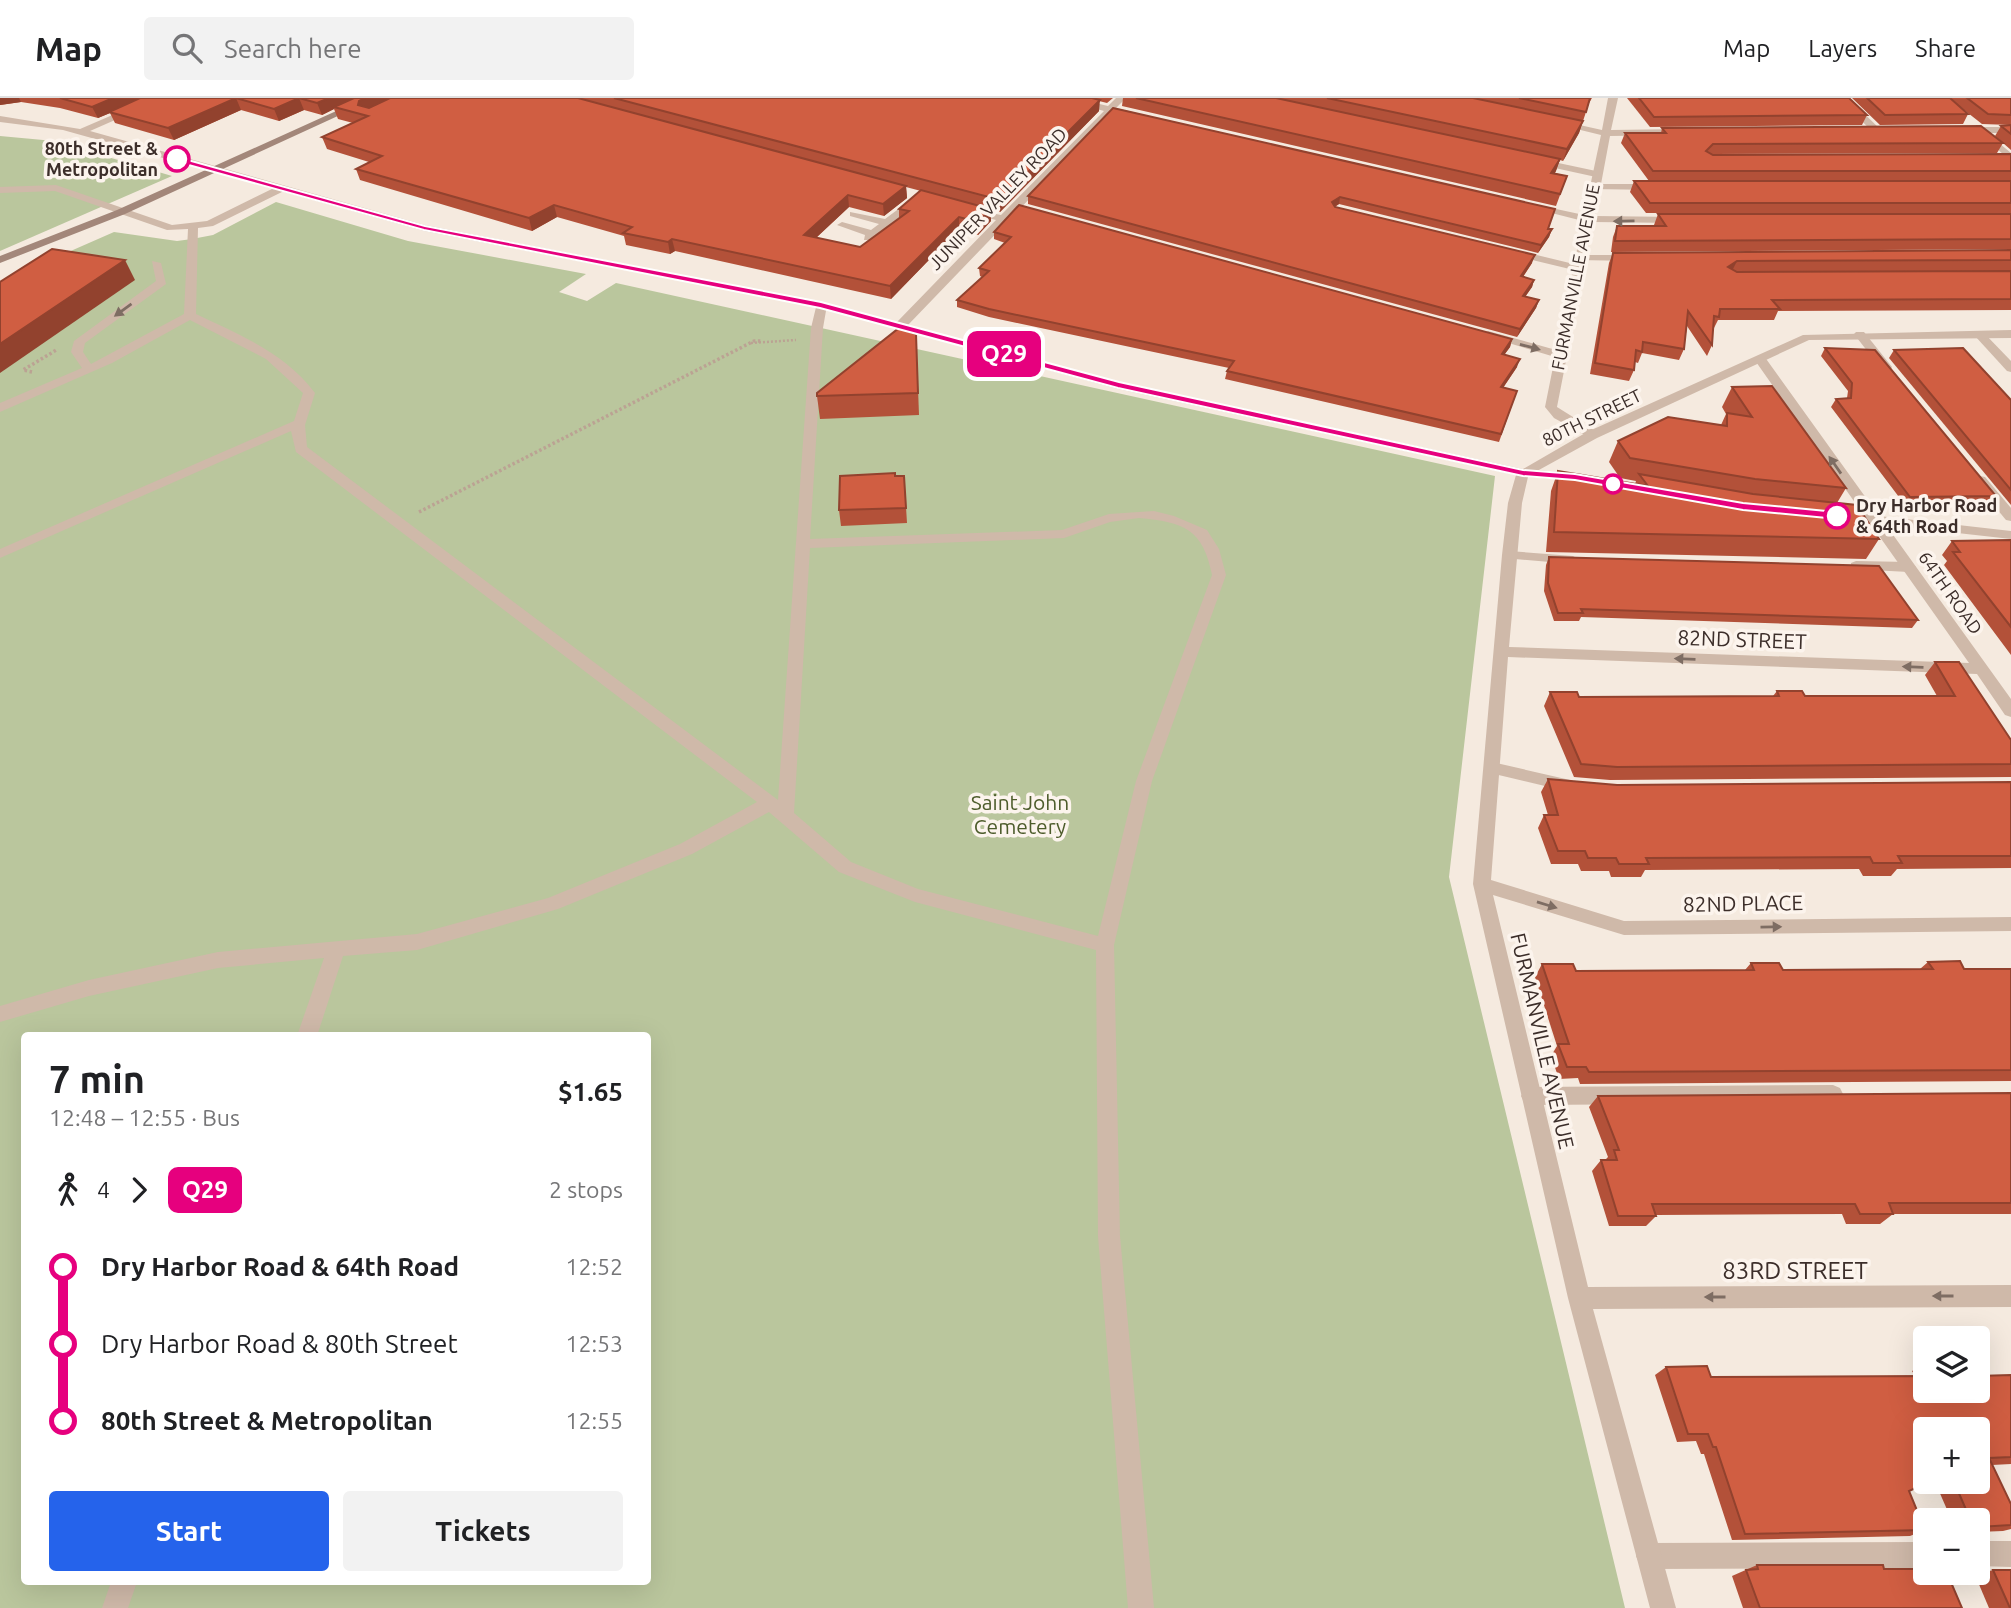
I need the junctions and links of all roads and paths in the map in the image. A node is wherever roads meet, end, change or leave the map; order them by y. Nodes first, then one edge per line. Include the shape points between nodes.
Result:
1 (160, 98) edge
2 (1062, 98) edge
3 (1121, 98) edge
4 (1613, 98) edge
5 (1843, 98) edge
6 (373, 101) edge
7 (1109, 109) junction
8 (1961, 116) edge
9 (1150, 118) edge
10 (0, 119) edge
11 (1540, 120) edge
12 (1979, 130) junction
13 (2011, 130) edge
14 (1863, 131) edge
15 (1877, 131) junction
16 (1890, 131) edge
17 (1952, 131) edge
18 (80, 132) junction
19 (1698, 132) edge
20 (1604, 133) junction
21 (2011, 158) edge
22 (1527, 159) edge
23 (1998, 159) edge
24 (215, 170) junction
25 (1596, 174) junction
26 (1594, 187) junction
27 (1666, 187) edge
28 (282, 188) junction
29 (0, 190) edge
30 (905, 193) edge
31 (919, 197) junction
32 (931, 200) edge
33 (1517, 203) edge
34 (956, 206) edge
35 (1015, 206) junction
36 (1032, 211) edge
37 (121, 212) junction
38 (854, 214) dead end
39 (1003, 219) junction
40 (1587, 219) junction
41 (1689, 220) edge
42 (887, 223) junction
43 (842, 225) dead end
44 (193, 227) junction
45 (1495, 248) edge
46 (1653, 258) edge
47 (0, 260) edge
48 (156, 263) dead end
49 (1579, 263) junction
50 (0, 272) edge
51 (821, 305) junction
52 (190, 316) junction
53 (901, 326) junction
54 (1481, 333) edge
55 (1860, 334) junction
56 (1979, 334) junction
57 (2011, 334) edge
58 (817, 339) junction
59 (1561, 355) junction
60 (1760, 359) junction
61 (2011, 368) edge
62 (89, 369) junction
63 (1895, 377) edge
64 (0, 408) edge
65 (296, 424) junction
66 (1592, 435) junction
67 (1523, 473) junction
68 (1975, 474) edge
69 (1588, 479) edge
70 (1824, 514) edge
71 (2011, 517) edge
72 (1875, 520) junction
73 (400, 522) junction
74 (2011, 535) edge
75 (803, 544) junction
76 (0, 554) edge
77 (1509, 555) junction
78 (1585, 560) edge
79 (1846, 566) edge
80 (1909, 568) junction
81 (1503, 652) junction
82 (1981, 669) junction
83 (2011, 712) edge
84 (1492, 768) junction
85 (1586, 787) edge
86 (770, 803) junction
87 (785, 816) junction
88 (1482, 884) junction
89 (2011, 924) edge
90 (1105, 946) junction
91 (336, 949) junction
92 (0, 1014) edge
93 (308, 1032) edge
94 (1847, 1094) edge
95 (1531, 1096) junction
96 (2011, 1296) edge
97 (1579, 1298) junction
98 (1990, 1554) edge
99 (2011, 1554) edge
100 (1913, 1555) edge
101 (1649, 1556) junction
102 (123, 1585) edge
103 (115, 1608) edge
104 (1141, 1608) edge
105 (1663, 1608) edge

1 - 18 street
2 - 7 street
3 - 7 street, JUNIPER VALLEY ROAD
4 - 20 street, FURMANVILLE AVENUE
5 - 15 street
6 - 24 main road
7 - 9 street
7 - 35 street, JUNIPER VALLEY ROAD
8 - 12 street
10 - 18 street
11 - 20 street
12 - 13 street
12 - 17 street
12 - 21 street
14 - 15 street
15 - 16 street
18 - 24 street
19 - 20 street
20 - 25 street, FURMANVILLE AVENUE
21 - 23 street
22 - 25 street
24 - 28 street
24 - 37 main road
25 - 26 street, FURMANVILLE AVENUE
26 - 27 street
26 - 40 street, FURMANVILLE AVENUE
28 - 44 street via 209,224
28 - 51 street via 424,228
29 - 37 street via 56,188
30 - 31 street
31 - 32 street
31 - 42 street
33 - 40 street
34 - 39 street
35 - 36 street
35 - 39 street, JUNIPER VALLEY ROAD
37 - 44 street via 171,228
37 - 47 main road
37 - 50 main road
38 - 42 street
39 - 53 street, JUNIPER VALLEY ROAD
41 -> 40 street
40 - 49 street, FURMANVILLE AVENUE
42 - 43 street via 870,236
44 - 52 street
45 - 49 street
46 - 49 street
48 -> 62 street via 162,282 80,341 77,352
49 - 59 street, FURMANVILLE AVENUE
51 - 53 street
51 - 58 street
52 - 62 street
52 - 65 street via 264,351 296,375 309,393 308,408
53 - 67 street via 1118,385
54 -> 59 street
55 - 56 street, 80TH STREET
55 - 60 street, 80TH STREET via 1807,337
55 - 63 street
56 - 57 street, 80TH STREET
56 - 61 street
58 - 73 path via 754,341
58 - 75 street
59 - 66 street, FURMANVILLE AVENUE via 1551,407
60 - 66 street, 80TH STREET
72 -> 60 street, 64TH ROAD
62 - 64 street
65 - 73 street via 301,449
65 - 76 street
66 - 67 street, 80TH STREET
67 - 69 street
67 - 77 street, FURMANVILLE AVENUE
68 - 71 street
70 - 72 street
72 - 74 street
72 - 80 street, 64TH ROAD
73 - 86 street
75 - 87 street
75 - 90 street via 1064,534 1094,521 1132,513 1172,519 1203,533 1214,550 1219,575 1144,781
77 - 78 street
77 - 81 street, FURMANVILLE AVENUE
79 - 80 street
80 - 82 street, 64TH ROAD
82 -> 81 street, 82ND STREET
81 - 84 street, FURMANVILLE AVENUE
82 - 83 street, 64TH ROAD
84 - 85 street
84 - 88 street, FURMANVILLE AVENUE
86 - 87 street
86 - 91 street via 687,849 552,904 416,942
87 - 90 street via 845,867 915,895
88 -> 89 street, 82ND PLACE via 1624,928
88 - 95 street, FURMANVILLE AVENUE
90 - 104 street via 1109,1236
91 - 92 street via 218,960 89,988
91 - 93 street
94 - 95 street
95 - 97 street, FURMANVILLE AVENUE
96 -> 97 street, 83RD STREET
97 - 101 street, FURMANVILLE AVENUE
98 - 99 street
100 - 101 street
101 - 105 street, FURMANVILLE AVENUE
102 - 103 street

